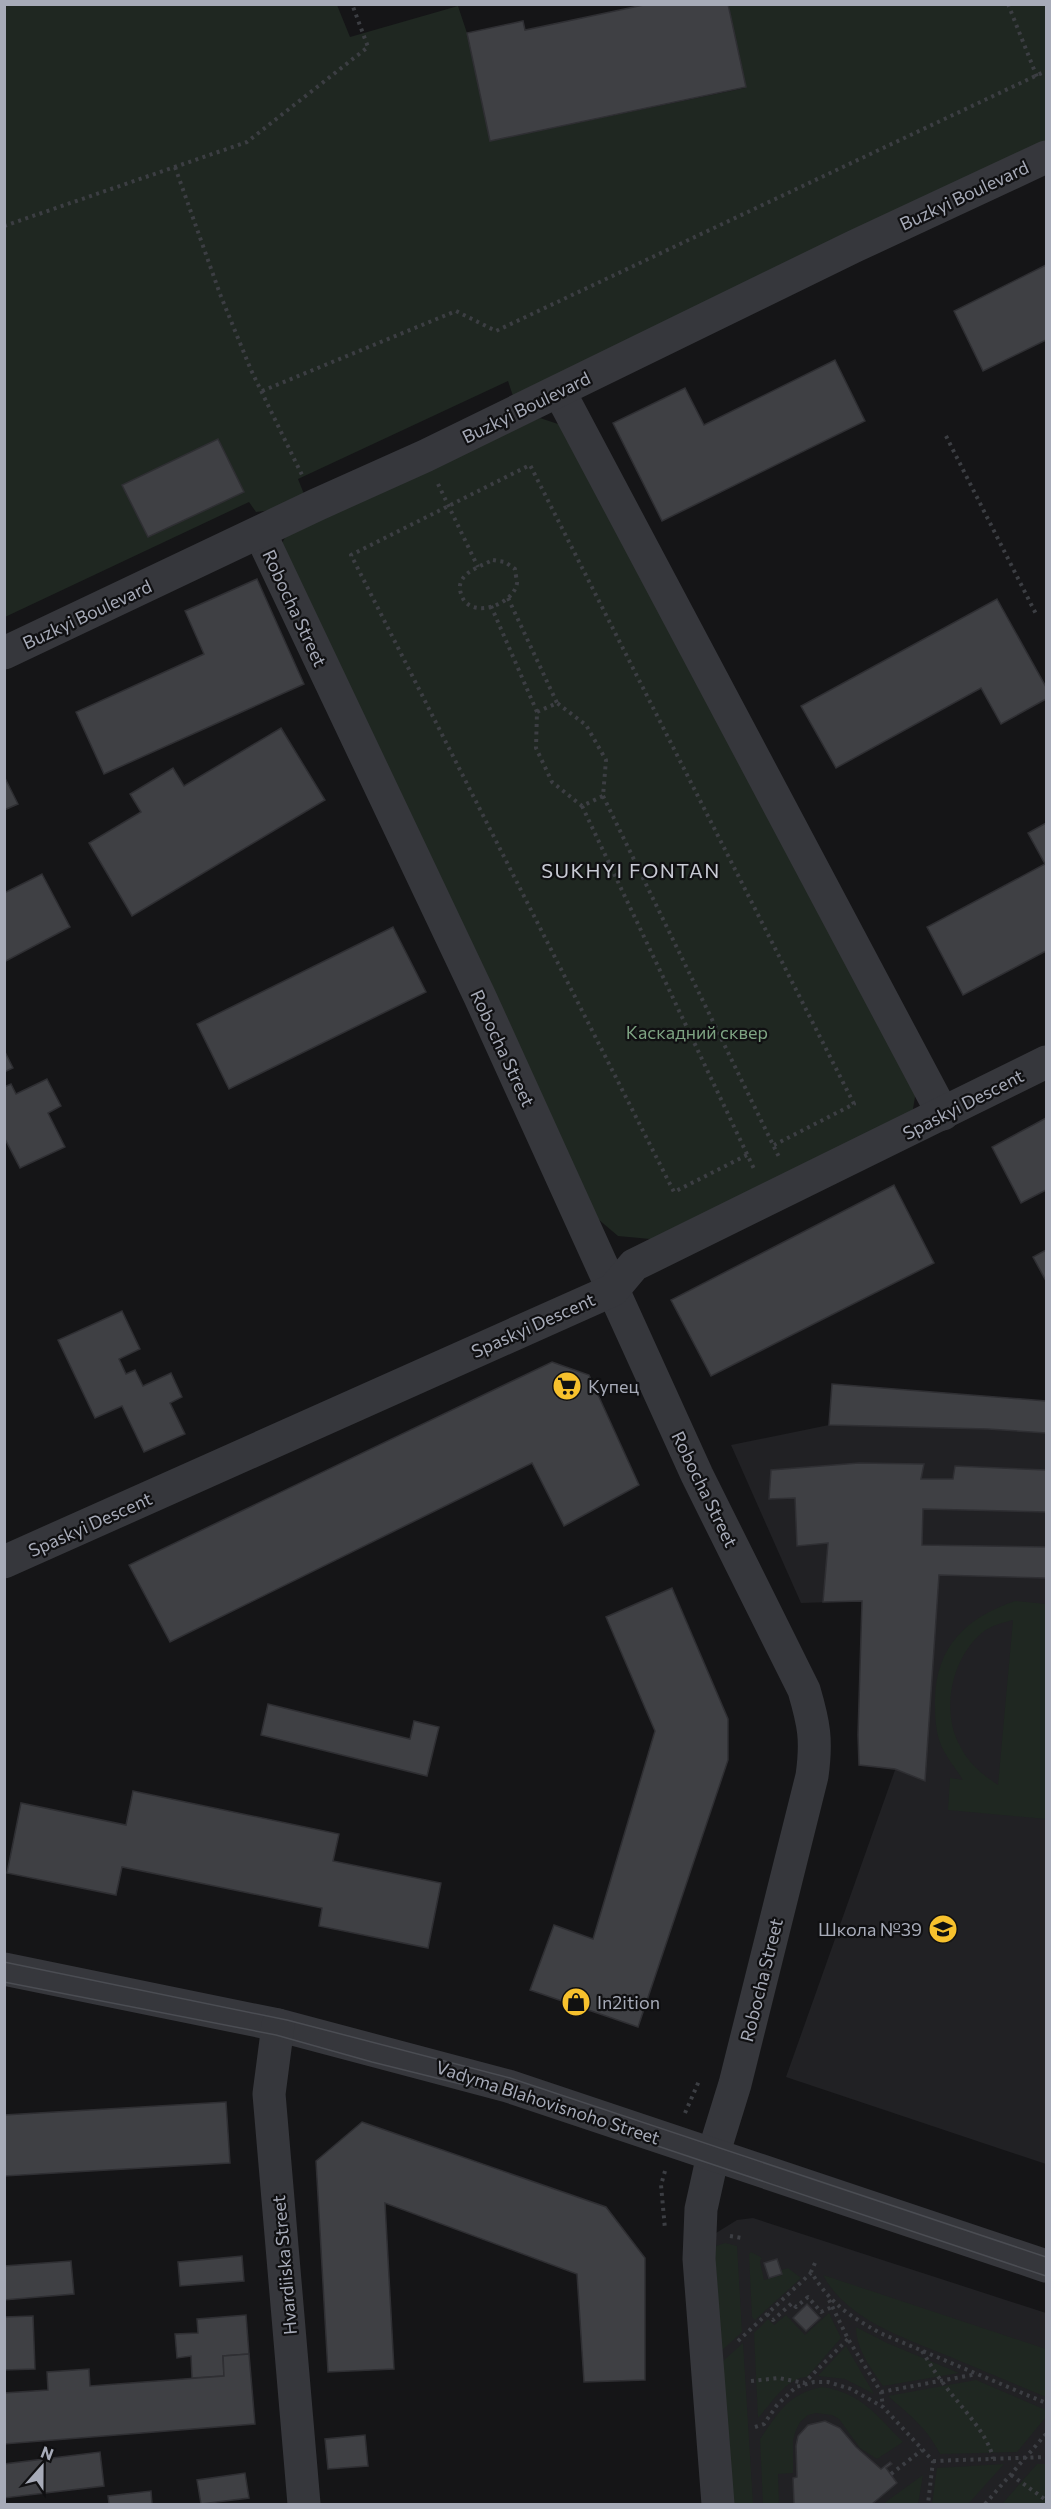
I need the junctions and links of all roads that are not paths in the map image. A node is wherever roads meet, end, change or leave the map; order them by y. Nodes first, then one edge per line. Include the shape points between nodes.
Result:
1 (1047, 158) edge
2 (559, 391) junction
3 (260, 533) junction
4 (4, 653) edge
5 (1047, 1062) edge
6 (943, 1114) junction
7 (613, 1290) junction
8 (4, 1562) edge
9 (4, 1969) edge
10 (278, 2025) junction
11 (713, 2156) junction
12 (1047, 2266) edge
13 (304, 2505) edge
14 (718, 2505) edge

1 - 2 street, Buzkyi Boulevard via 855,246
2 - 3 street, Buzkyi Boulevard
2 - 6 street
3 - 4 street, Buzkyi Boulevard
3 - 7 street, Robocha Street via 480,997
5 - 6 street, Spaskyi Descent
6 - 7 street, Spaskyi Descent via 634,1265
7 - 8 street, Spaskyi Descent
7 - 11 street, Robocha Street via 697,1475 804,1690 816,1746 812,1776 744,2050
9 - 10 street, Vadyma Blahovisnoho Street
10 - 11 street, Vadyma Blahovisnoho Street via 508,2086
10 - 13 street, Hvardiiska Street via 269,2094
11 - 12 street, Vadyma Blahovisnoho Street
11 - 14 street, Robocha Street via 701,2209 699,2259

